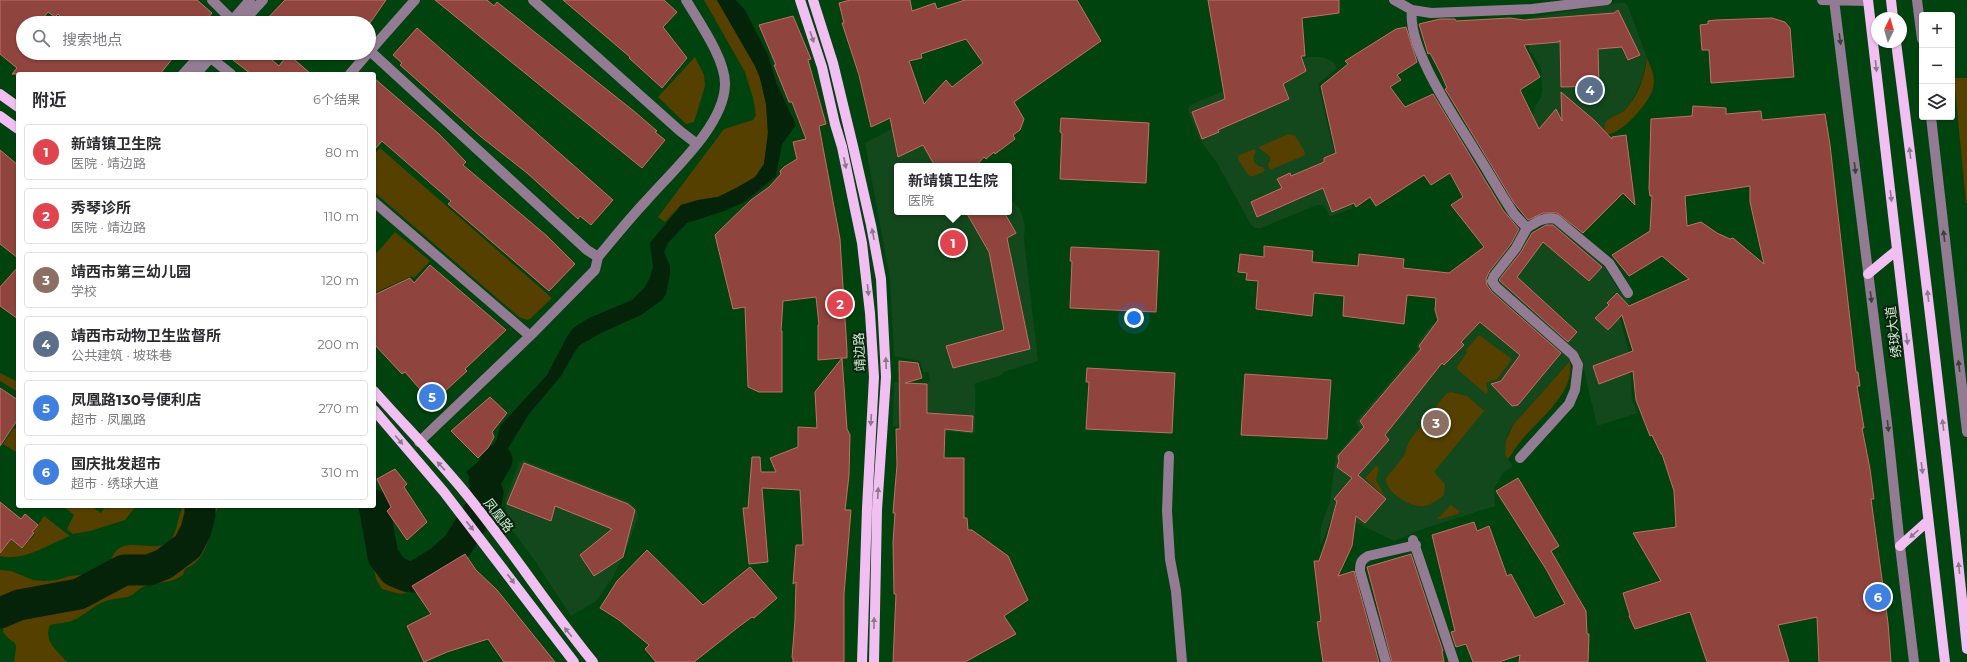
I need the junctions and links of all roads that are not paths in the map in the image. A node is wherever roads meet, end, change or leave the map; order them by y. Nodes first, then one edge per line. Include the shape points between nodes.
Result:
1 (212, 0) edge
2 (250, 0) edge
3 (263, 0) edge
4 (415, 0) edge
5 (533, 0) edge
6 (686, 0) edge
7 (800, 0) edge
8 (813, 0) edge
9 (1394, 0) edge
10 (1607, 0) edge
11 (1822, 0) edge
12 (1834, 0) edge
13 (1891, 0) edge
14 (1917, 0) edge
15 (1868, 1) edge
16 (1412, 10) junction
17 (1892, 12) edge
18 (229, 16) edge
19 (239, 16) edge
20 (243, 16) edge
21 (1919, 16) edge
22 (376, 44) edge
23 (1897, 48) edge
24 (376, 58) edge
25 (203, 60) edge
26 (206, 60) edge
27 (216, 60) edge
28 (362, 60) edge
29 (186, 72) edge
30 (197, 72) edge
31 (229, 72) edge
32 (352, 72) edge
33 (0, 94) edge
34 (16, 106) edge
35 (0, 116) edge
36 (1931, 120) edge
37 (16, 128) edge
38 (697, 144) junction
39 (376, 204) edge
40 (1527, 228) junction
41 (1897, 250) junction
42 (598, 257) junction
43 (1868, 274) junction
44 (1628, 293) dead end
45 (530, 336) junction
46 (376, 393) edge
47 (376, 412) edge
48 (1967, 432) edge
49 (419, 442) junction
50 (1169, 456) dead end
51 (1520, 458) dead end
52 (1928, 521) junction
53 (1900, 546) junction
54 (1967, 649) edge
55 (574, 662) edge
56 (593, 662) edge
57 (862, 662) edge
58 (874, 662) edge
59 (1182, 662) edge
60 (1386, 662) edge
61 (1454, 662) edge
62 (1914, 662) edge
63 (1945, 662) edge

1 - 18 street
2 - 19 street
3 - 20 street
4 - 22 street
5 - 38 street
6 - 38 street via 722,67 725,85 720,104 708,130
7 -> 57 main road, 靖边路 via 822,66 842,147 862,243 870,313 874,377
58 -> 8 main road, 靖边路 via 877,510 886,377 881,279 833,63
9 - 16 street
10 - 16 street via 1532,9 1478,12 1432,13
11 - 12 street
12 - 15 street
12 -> 43 street
13 - 17 main road
14 - 21 street
15 -> 41 main road, 绣球大道
16 - 40 street via 1414,35 1432,79 1502,197
54 -> 23 main road via 1942,415
24 - 42 street via 587,250
25 - 29 street
26 - 30 street
27 - 31 street
28 - 32 street
33 - 34 main road
35 - 37 main road
48 -> 36 street
38 - 42 street
39 - 45 street
40 - 44 street via 1549,217 1556,219 1609,263
40 - 51 street via 1492,281 1528,318 1573,355 1578,365 1575,390 1569,404
41 - 43 main road
41 -> 52 main road, 绣球大道
42 - 45 street via 595,270
43 -> 53 street
45 - 49 street
46 - 49 main road, 凤凰路
47 -> 55 main road via 453,505
56 -> 49 main road, 凤凰路 via 562,624 494,529
50 - 59 street via 1167,511 1170,559 1176,591
52 -> 53 main road
52 - 63 main road, 绣球大道
53 - 62 street
60 - 61 street via 1360,564 1368,556 1414,542

